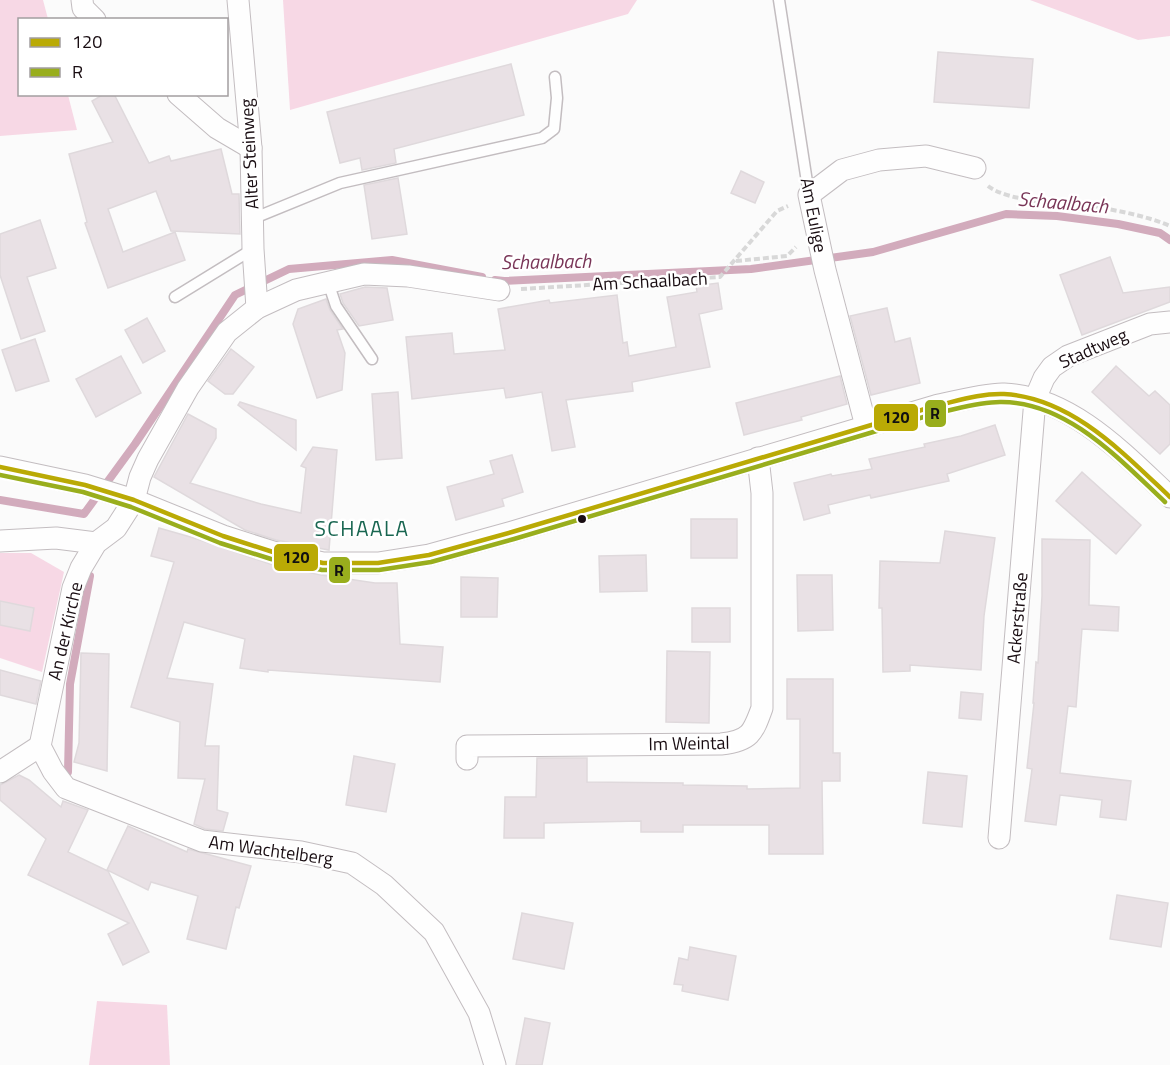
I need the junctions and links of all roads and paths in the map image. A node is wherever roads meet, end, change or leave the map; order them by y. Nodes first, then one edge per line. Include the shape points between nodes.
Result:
1 (82, 0) edge
2 (238, 0) edge
3 (779, 0) edge
4 (93, 18) edge
5 (555, 77) dead end
6 (180, 96) edge
7 (251, 148) junction
8 (975, 168) joint
9 (809, 195) junction
10 (252, 219) junction
11 (1170, 226) edge
12 (818, 234) junction
13 (253, 255) junction
14 (734, 262) junction
15 (328, 282) junction
16 (499, 290) joint
17 (175, 297) dead end
18 (257, 301) junction
19 (1170, 322) edge
20 (372, 358) dead end
21 (1035, 399) junction
22 (866, 426) junction
23 (758, 458) junction
24 (0, 467) edge
25 (1170, 497) edge
26 (134, 500) junction
27 (0, 541) edge
28 (96, 543) junction
29 (40, 746) junction
30 (0, 758) edge
31 (467, 759) dead end
32 (0, 772) edge
33 (999, 837) dead end
34 (495, 1065) edge

1 - 4 street via 83,8
2 - 7 street, Alter Steinweg
3 - 9 lane, Am Eulige
5 - 10 lane via 554,129 542,138 340,183
6 - 7 street via 217,128
7 - 10 street, Alter Steinweg
8 - 9 street via 926,156 879,160 842,171
8 - 11 path via 989,188 1016,197 1103,209
9 - 12 street, Am Eulige
9 - 14 path, Am Schaalbach via 777,211
10 - 13 street, Alter Steinweg
12 - 14 path via 787,256
12 - 22 street, Am Eulige
13 - 17 lane
13 - 18 street, Alter Steinweg
14 - 16 path, Am Schaalbach via 720,277
15 - 16 street via 364,274 408,276
15 - 18 street
15 - 20 lane via 336,306
18 - 26 street, An der Kirche via 227,332 188,388 148,459
19 - 21 street, Stadtweg via 1150,324 1068,356 1052,367
21 - 22 street via 1002,393 935,406
21 - 25 street via 1089,426
21 - 33 street, Ackerstraße
22 - 23 street
23 - 26 street via 471,544 378,563 323,563 273,552
23 - 31 street, Im Weintal via 762,493 762,708 748,736 721,744 467,746
24 - 26 street
26 - 28 street, An der Kirche via 116,528
27 - 28 street via 56,538
28 - 29 street, An der Kirche via 73,588
29 - 30 street
29 - 32 street
29 - 34 street, Am Wachtelberg via 66,788 202,841 300,852 352,863 384,885 434,932 479,1013

